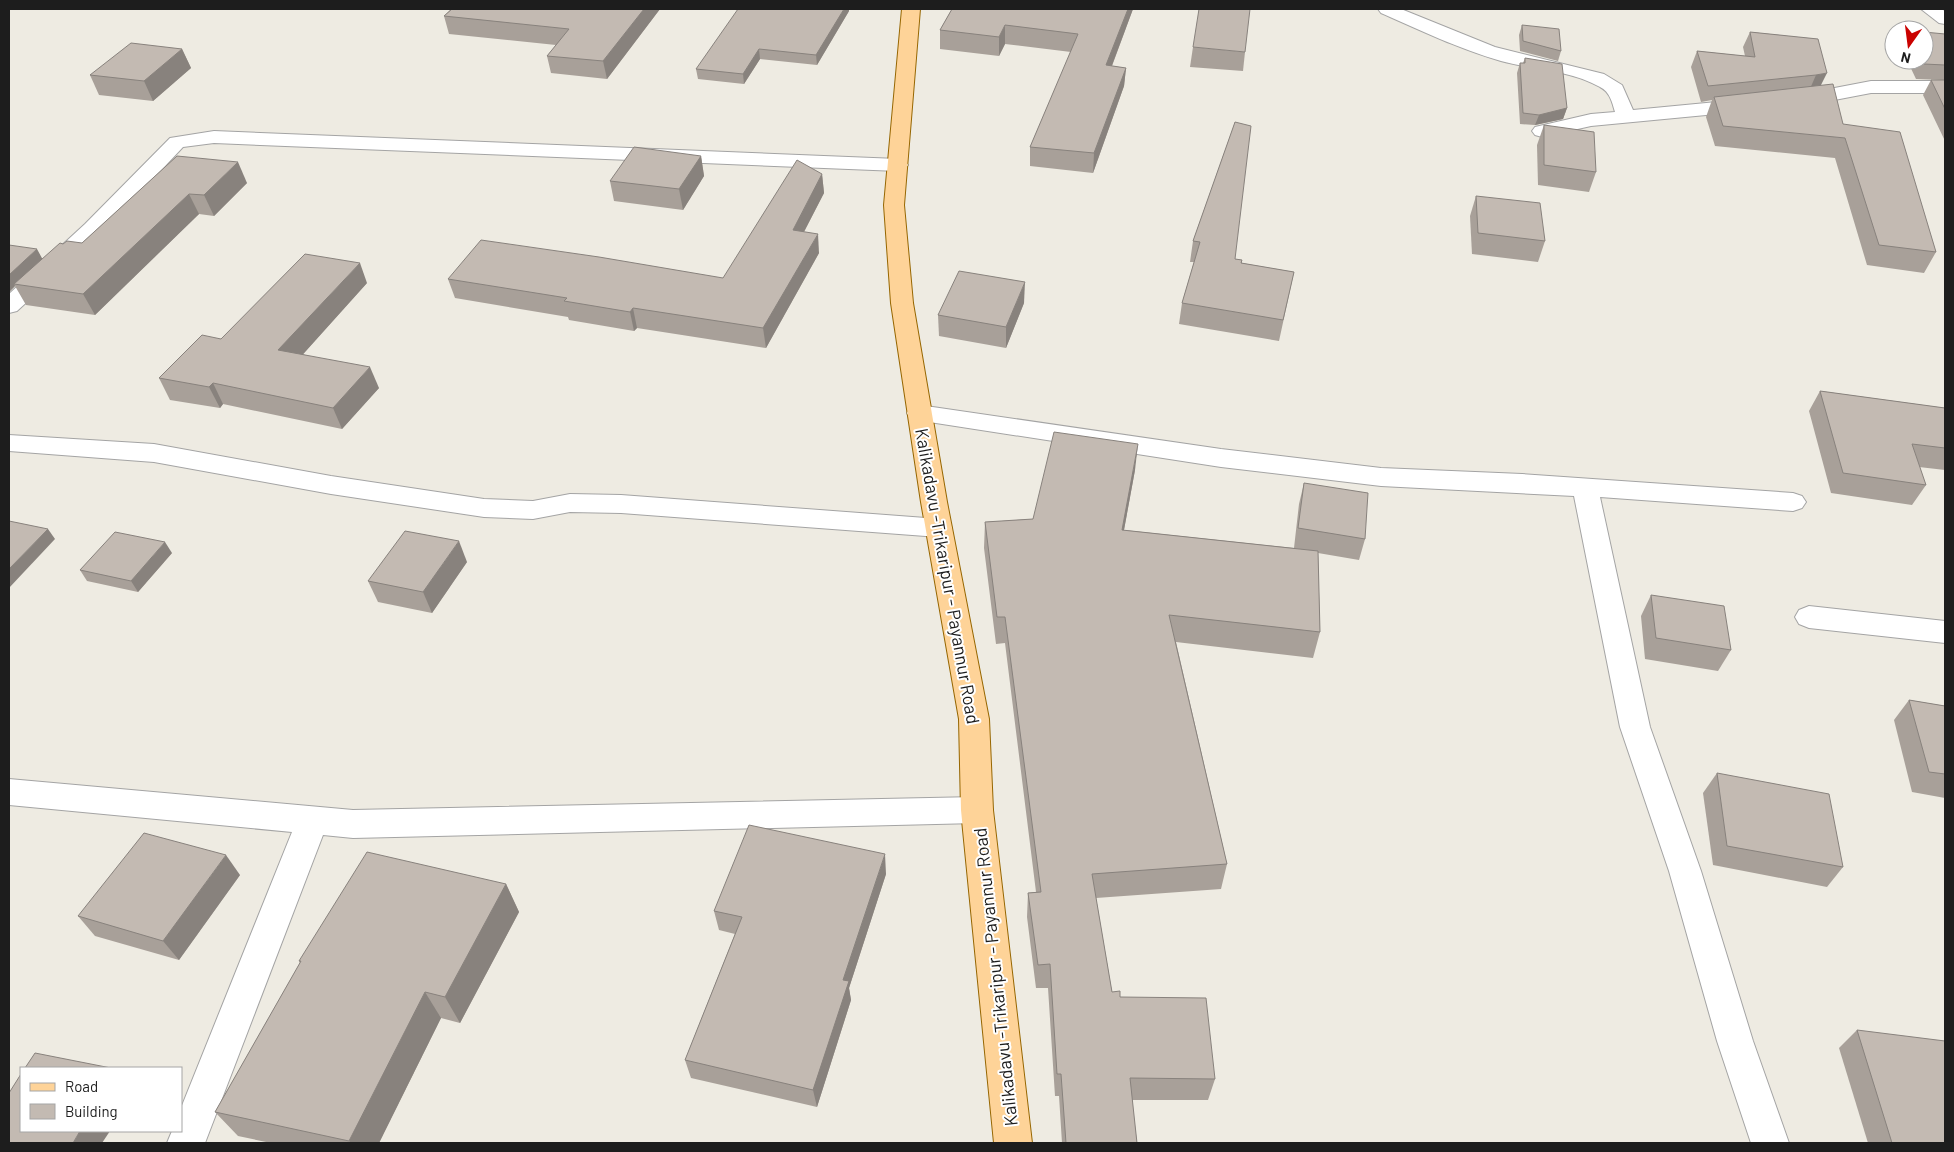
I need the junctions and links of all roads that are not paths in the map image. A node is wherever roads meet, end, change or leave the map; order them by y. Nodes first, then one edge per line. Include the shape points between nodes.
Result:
1 (911, 9) edge
2 (1387, 9) edge
3 (1930, 9) edge
4 (1945, 19) edge
5 (1945, 87) edge
6 (1626, 117) junction
7 (1542, 131) edge
8 (898, 165) junction
9 (9, 306) edge
10 (919, 413) junction
11 (9, 443) edge
12 (1585, 488) junction
13 (1793, 502) dead end
14 (939, 528) junction
15 (1809, 617) dead end
16 (1945, 632) edge
17 (9, 792) edge
18 (977, 810) junction
19 (313, 819) junction
20 (186, 1143) edge
21 (1013, 1143) edge
22 (1770, 1143) edge

1 - 8 main road, Kalikadavu -Trikaripur - Payannur Road
2 - 6 street via 1492,51 1522,61 1569,69 1602,81 1614,88
3 - 4 street
5 - 6 street via 1871,87 1809,100
6 - 7 street via 1591,120
8 - 9 street via 214,137 177,142 93,230
8 - 10 main road, Kalikadavu -Trikaripur - Payannur Road via 894,205 901,293
10 - 12 street via 1221,458 1372,476
10 - 14 main road, Kalikadavu -Trikaripur - Payannur Road
11 - 14 street via 154,453 330,485 484,508 533,510 570,503 621,504
12 - 13 street
12 - 22 street via 1635,727 1685,871 1735,1041
14 - 18 main road, Kalikadavu -Trikaripur - Payannur Road via 974,719
15 - 16 street
17 - 19 street
18 - 19 street via 353,824
18 - 21 main road, Kalikadavu -Trikaripur - Payannur Road
19 - 20 street

